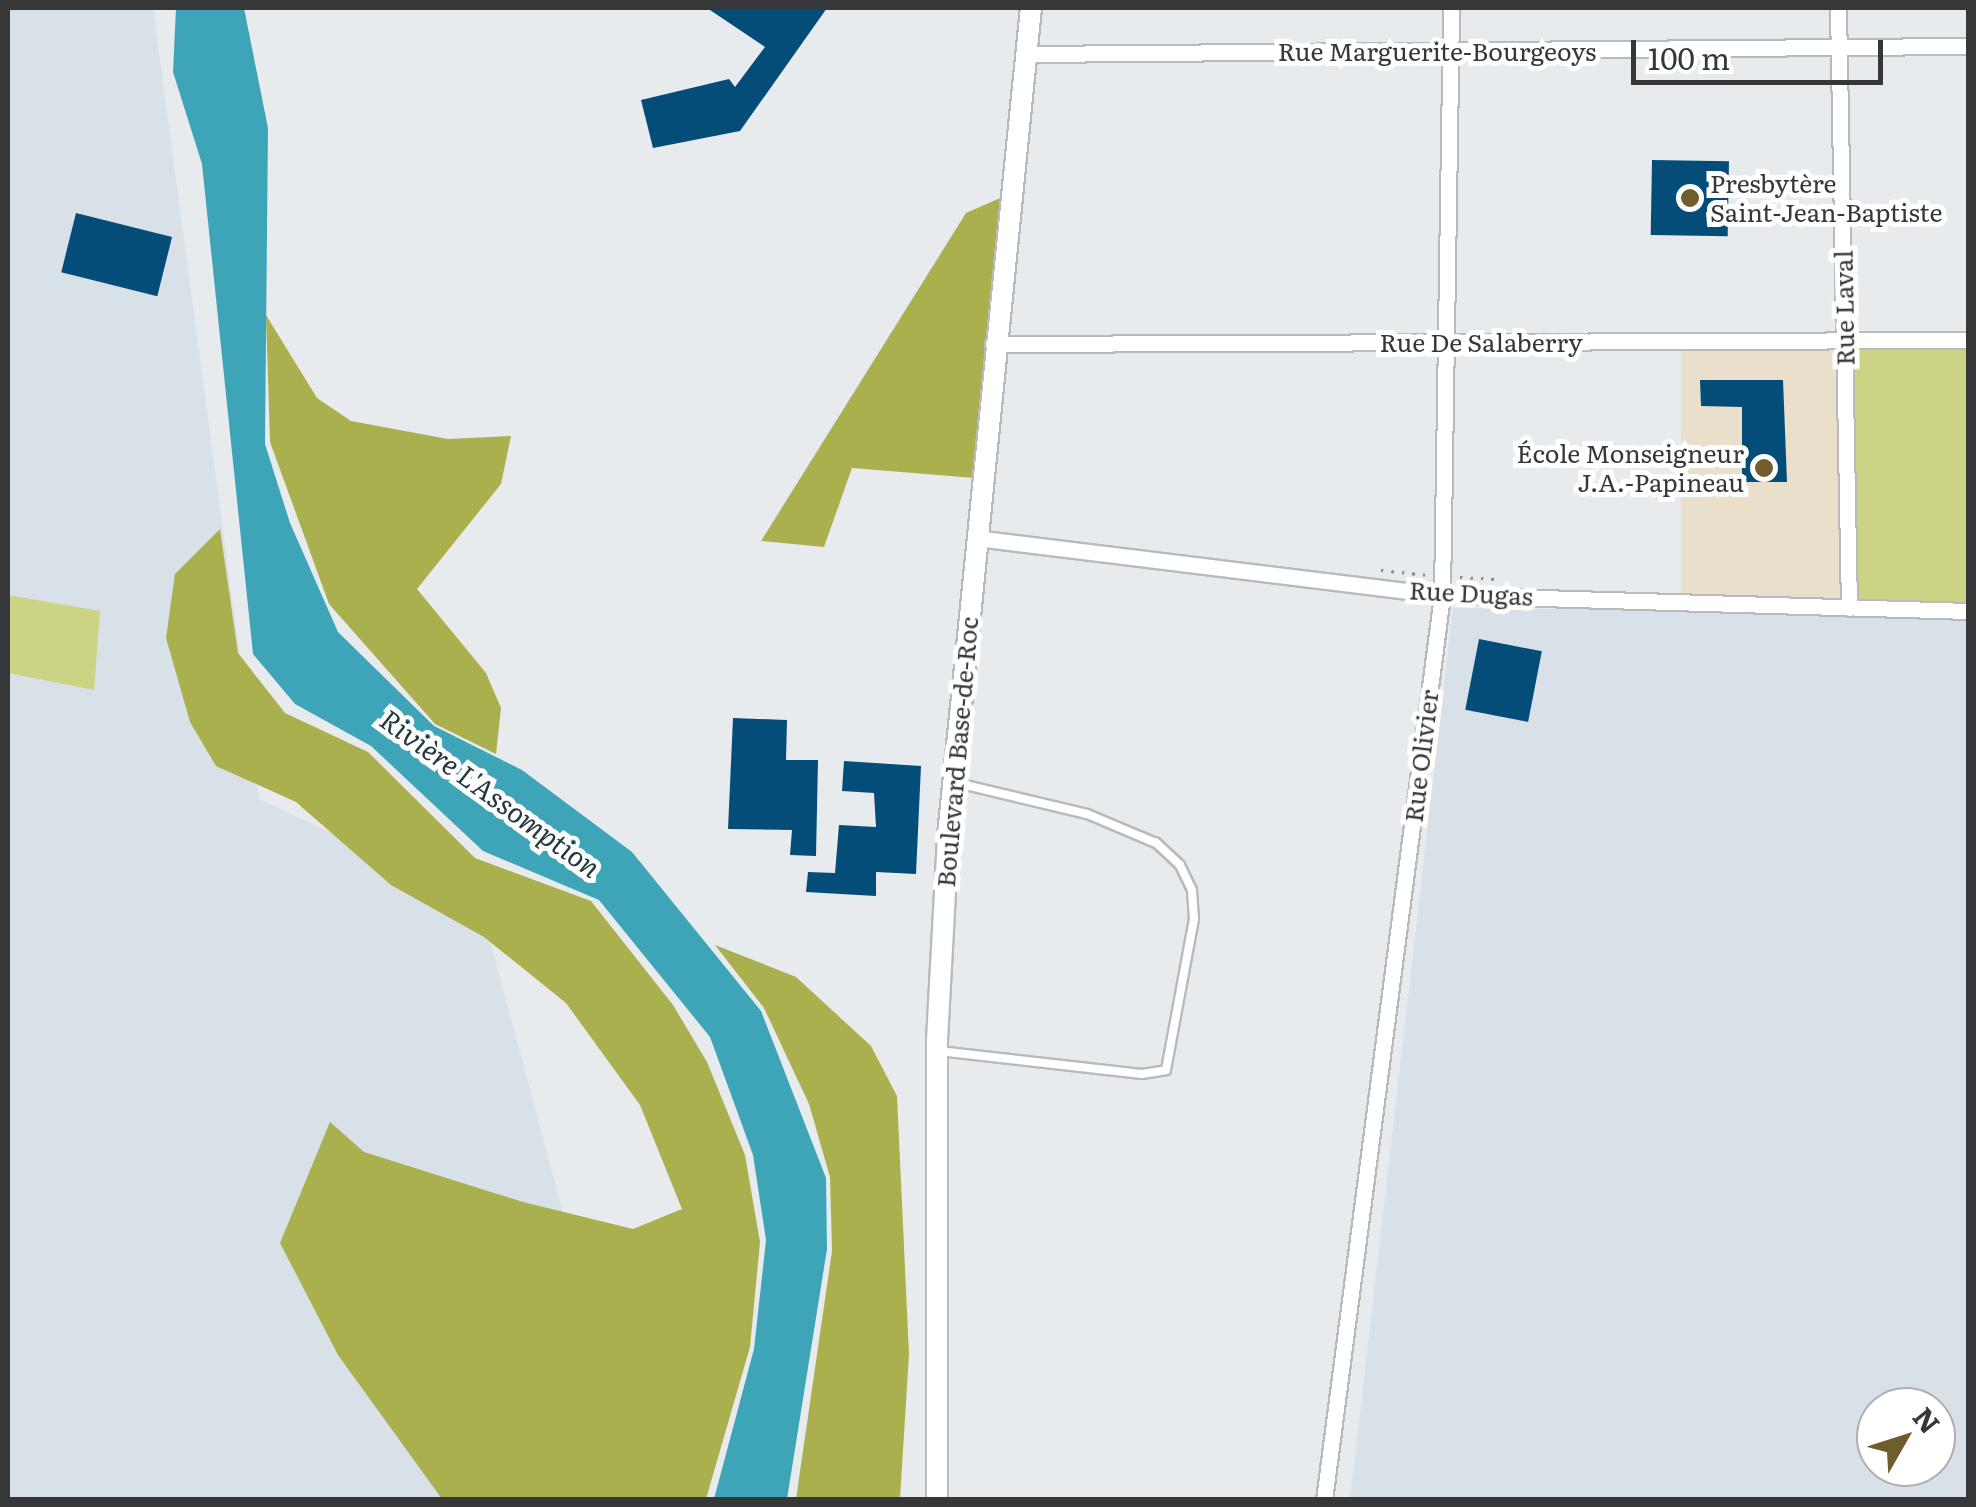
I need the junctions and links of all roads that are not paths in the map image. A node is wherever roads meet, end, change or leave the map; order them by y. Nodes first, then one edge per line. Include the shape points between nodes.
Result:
1 (1031, 8) edge
2 (1451, 8) edge
3 (1838, 8) edge
4 (1968, 46) edge
5 (1839, 48) junction
6 (1450, 51) junction
7 (1026, 54) junction
8 (1968, 340) edge
9 (1844, 341) junction
10 (1446, 342) junction
11 (993, 344) junction
12 (976, 538) junction
13 (1442, 594) junction
14 (1849, 608) junction
15 (1968, 612) edge
16 (952, 782) junction
17 (937, 1050) junction
18 (936, 1500) edge
19 (1324, 1500) edge

1 - 7 street, Boulevard Base-de-Roc
2 - 6 street, Rue Olivier
3 - 5 street, Rue Laval
4 - 5 street, Rue Marguerite-Bourgeoys
5 - 6 street, Rue Marguerite-Bourgeoys
5 - 9 street, Rue Laval
6 - 7 street, Rue Marguerite-Bourgeoys
6 - 10 street, Rue Olivier
7 - 11 street, Boulevard Base-de-Roc
8 - 9 street, Rue De Salaberry
9 - 10 street, Rue De Salaberry
9 - 14 street, Rue Laval
10 - 11 street, Rue De Salaberry
10 - 13 street, Rue Olivier
11 - 12 street, Boulevard Base-de-Roc
12 - 13 street, Rue Dugas
12 - 16 street, Boulevard Base-de-Roc
13 - 14 street, Rue Dugas
13 - 19 street, Rue Olivier
14 - 15 street, Rue Dugas
16 - 17 street, Boulevard Base-de-Roc
16 - 17 lane via 1088,814 1156,843 1180,865 1192,890 1194,919 1166,1070 1142,1074
17 - 18 street, Boulevard Base-de-Roc

